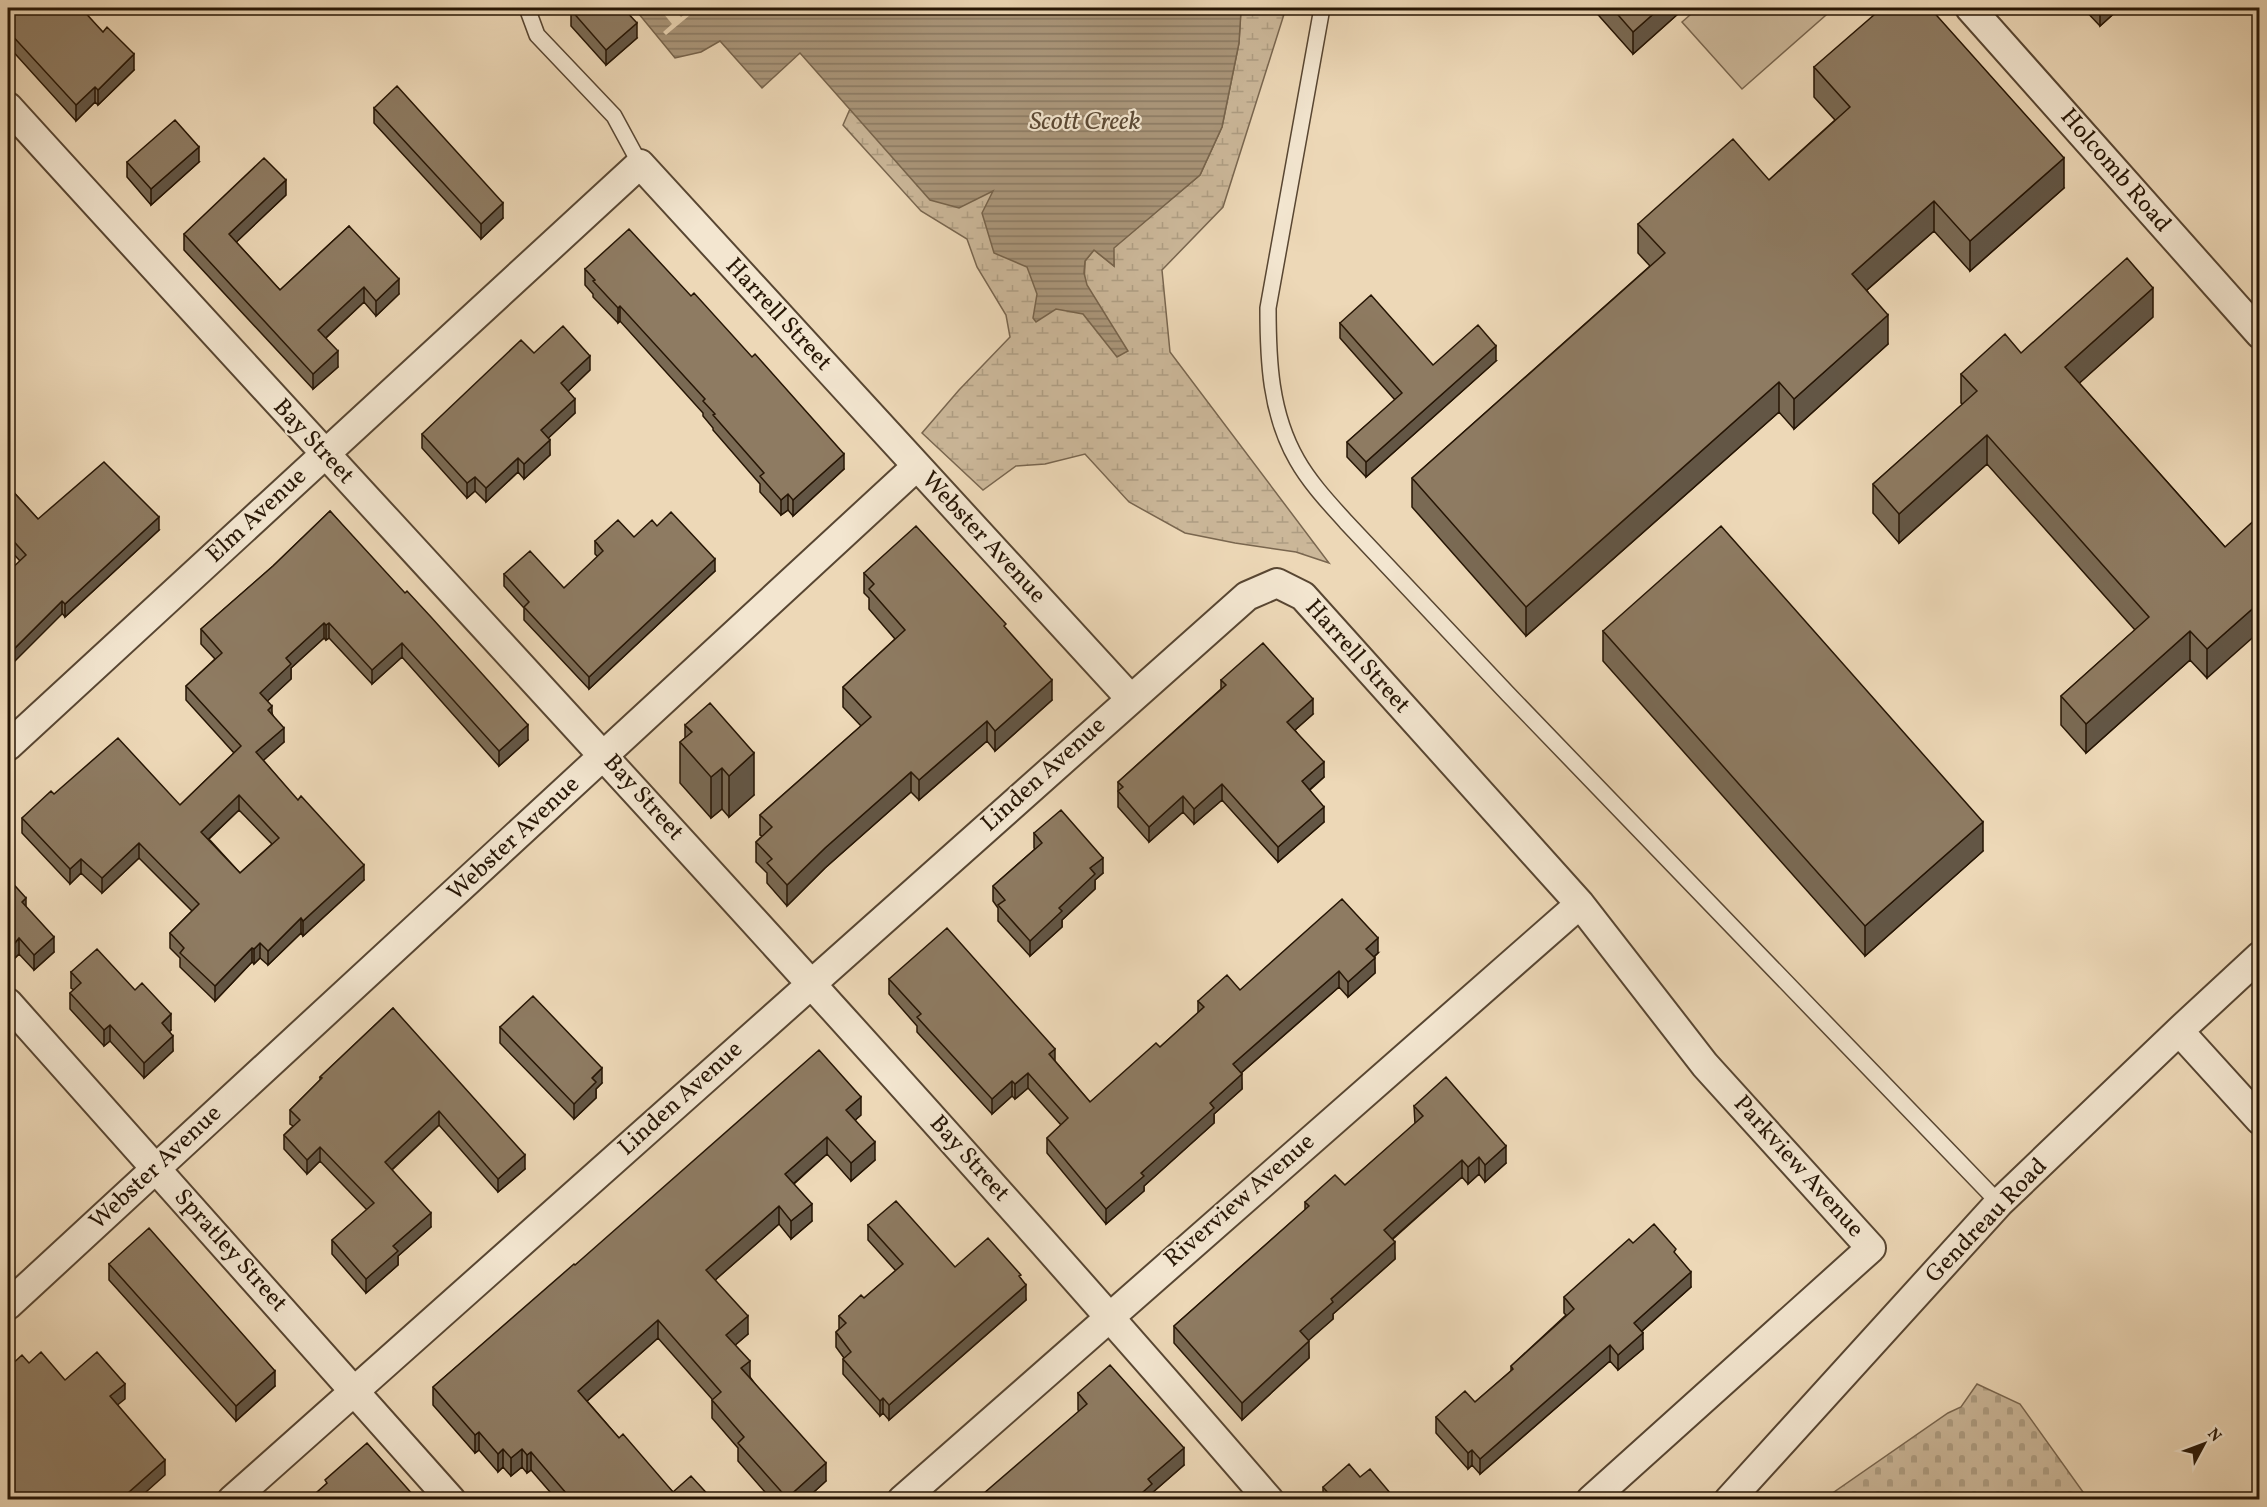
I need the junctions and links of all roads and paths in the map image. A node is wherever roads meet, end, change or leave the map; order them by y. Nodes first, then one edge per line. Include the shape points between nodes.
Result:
1 (527, 8) edge
2 (1322, 8) edge
3 (1970, 8) edge
4 (8, 107) edge
5 (640, 164) junction
6 (2259, 334) edge
7 (324, 454) junction
8 (917, 466) junction
9 (1130, 698) junction
10 (8, 746) edge
11 (605, 756) junction
12 (1580, 904) junction
13 (2259, 956) edge
14 (811, 984) junction
15 (8, 1003) edge
16 (2179, 1031) junction
17 (2259, 1120) edge
18 (156, 1168) junction
19 (1999, 1203) junction
20 (8, 1305) edge
21 (1110, 1316) junction
22 (355, 1390) junction
23 (232, 1500) edge
24 (452, 1500) edge
25 (902, 1500) edge
26 (1269, 1500) edge
27 (1591, 1500) edge
28 (1729, 1500) edge

1 - 5 lane via 537,35 614,116
2 - 19 lane via 1268,308 1268,357 1275,407 1297,461 1346,522 1476,660
3 - 6 street, Holcomb Road
4 - 7 street, Bay Street
5 - 7 street, Elm Avenue
5 - 8 street, Harrell Street
7 - 10 street, Elm Avenue
7 - 11 street, Bay Street
8 - 9 street, Webster Avenue
8 - 11 street, Webster Avenue
9 - 12 street, Harrell Street via 1247,596 1277,583 1303,596
9 - 14 street, Linden Avenue
11 - 14 street, Bay Street
11 - 18 street, Webster Avenue
12 - 21 street, Riverview Avenue
12 - 27 street, Parkview Avenue via 1705,1065 1871,1248
13 - 16 street, Gendreau Road
14 - 21 street, Bay Street
14 - 22 street, Linden Avenue
15 - 18 street, Spratley Street
16 - 17 street
16 - 19 street, Gendreau Road
18 - 20 street, Webster Avenue
18 - 22 street, Spratley Street
19 - 28 street, Gendreau Road
21 - 25 street, Riverview Avenue
21 - 26 street, Bay Street
22 - 23 street, Linden Avenue
22 - 24 street, Spratley Street

